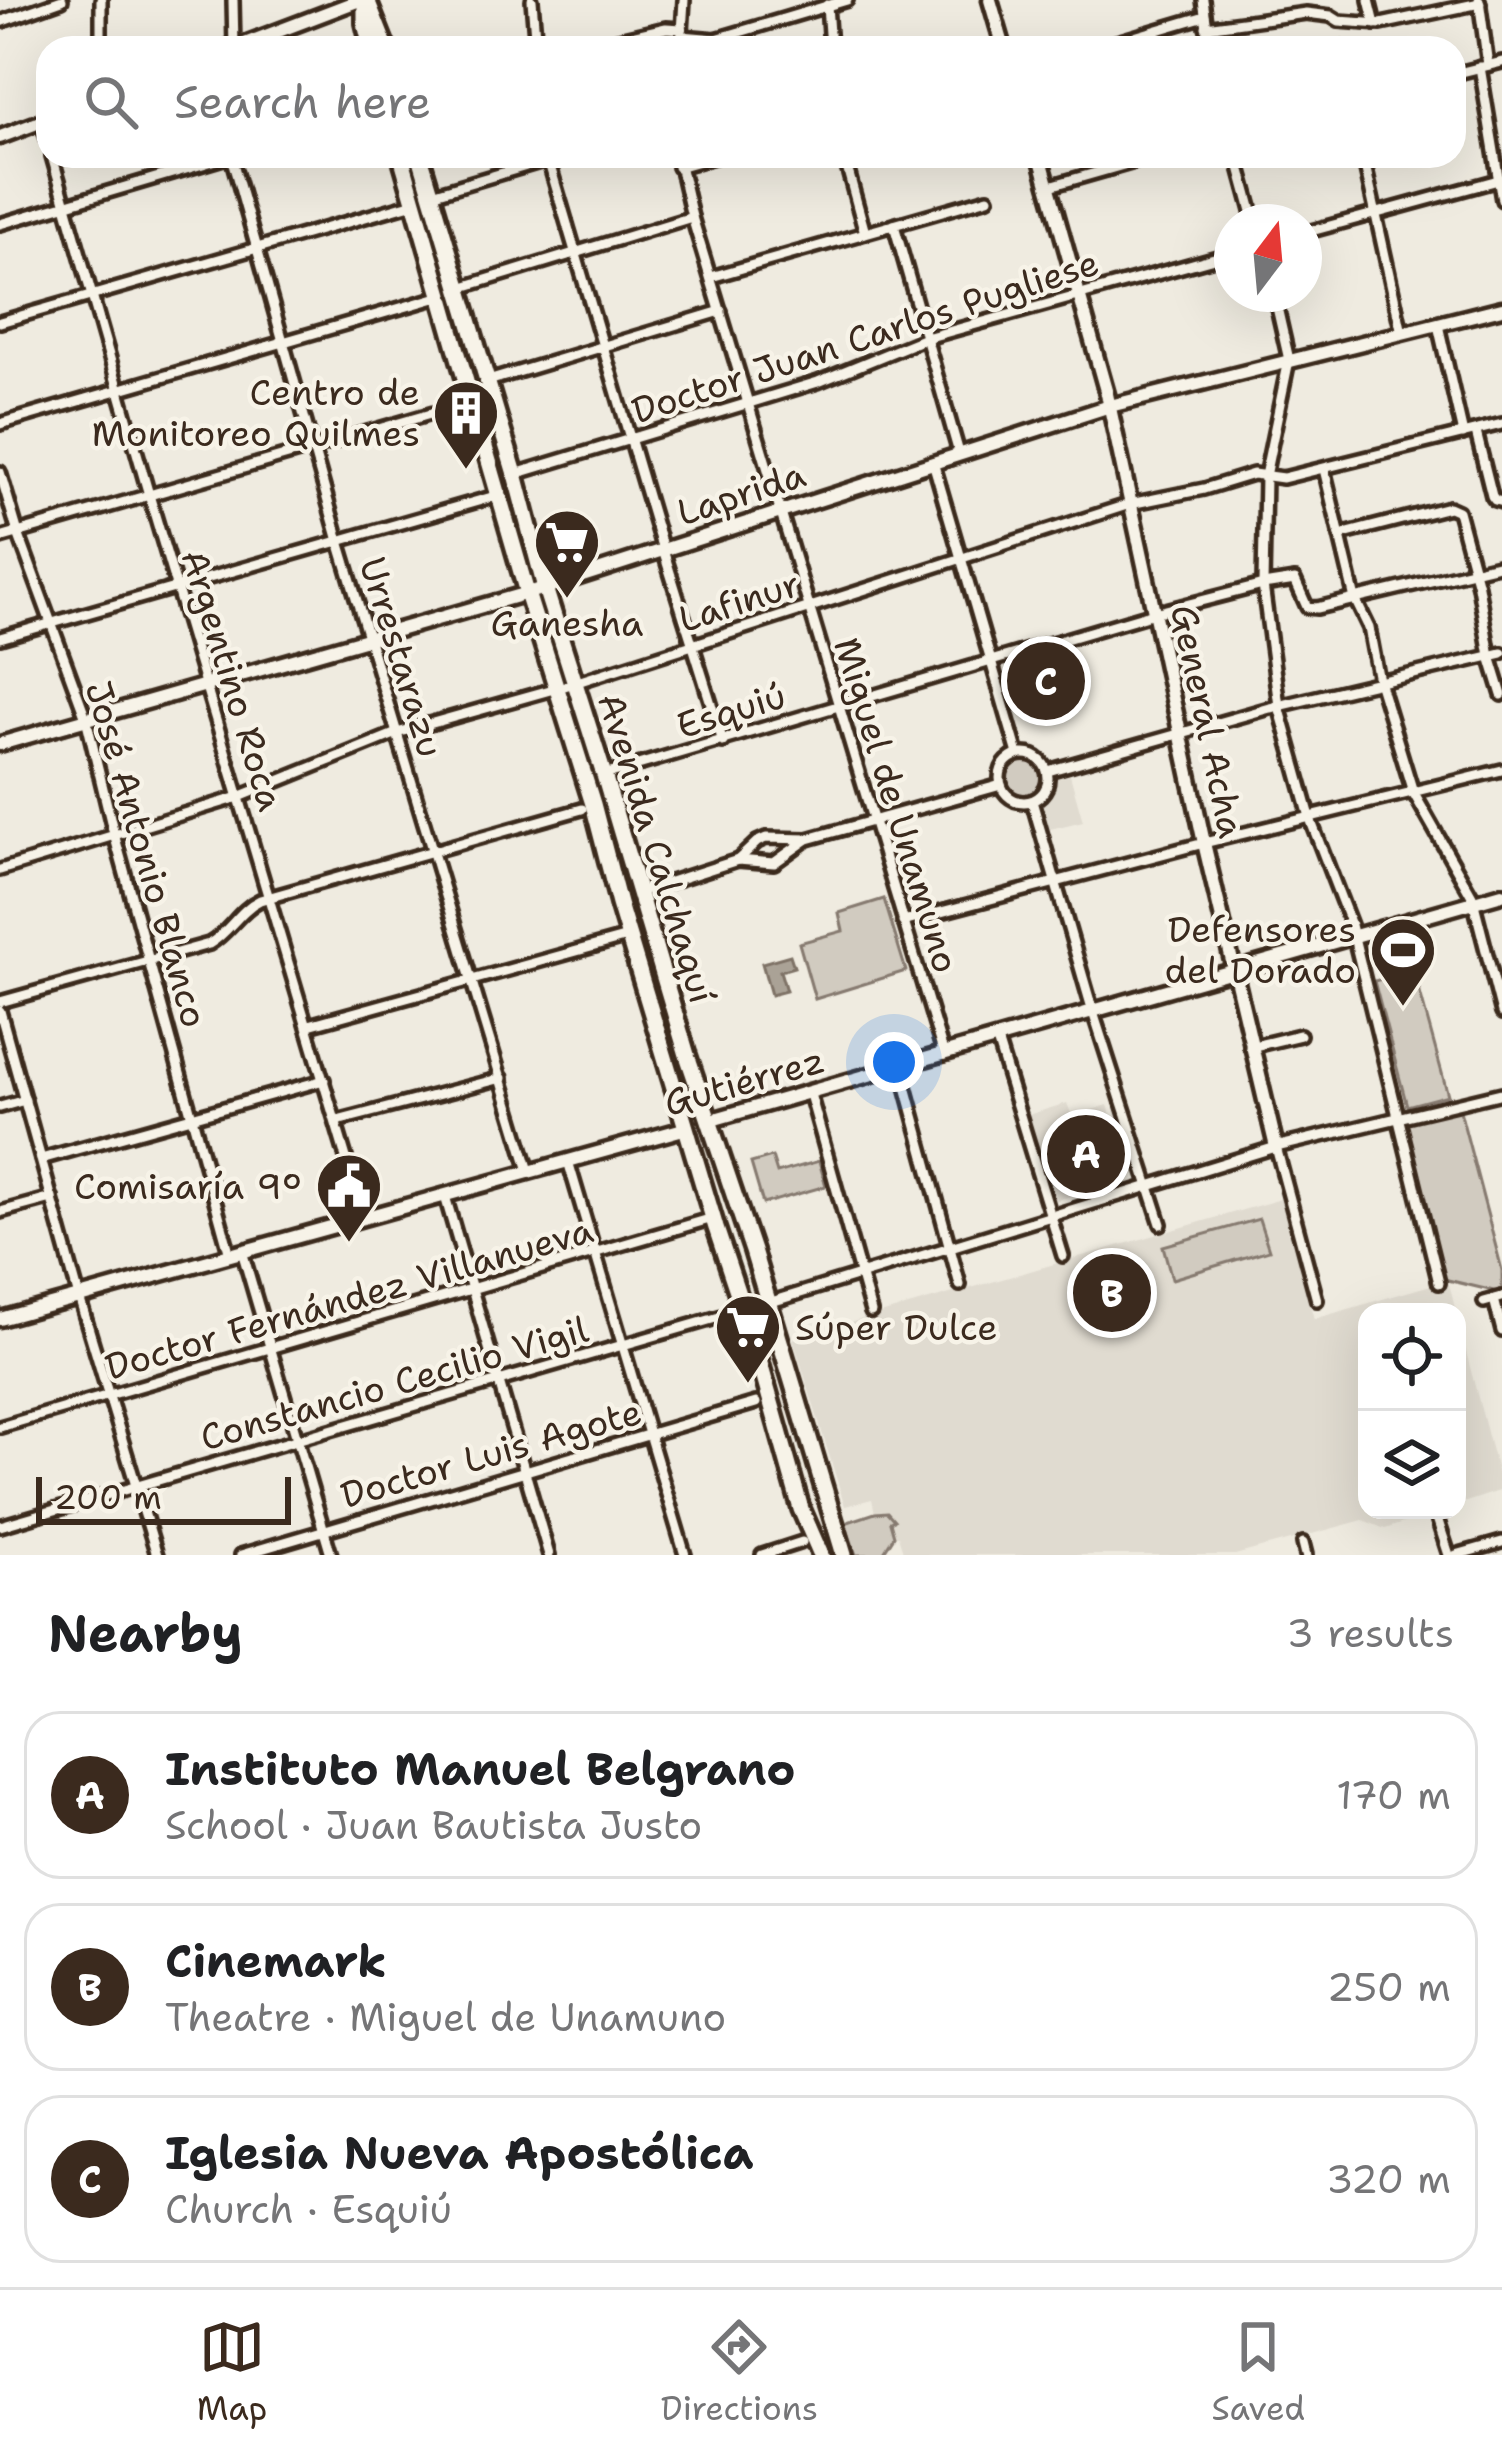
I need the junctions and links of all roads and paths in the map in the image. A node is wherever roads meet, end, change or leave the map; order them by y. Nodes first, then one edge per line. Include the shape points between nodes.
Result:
1 (62, 0) edge
2 (101, 0) edge
3 (233, 0) edge
4 (364, 0) edge
5 (532, 0) edge
6 (684, 0) edge
7 (848, 0) edge
8 (990, 0) edge
9 (1203, 0) edge
10 (1369, 0) edge
11 (1479, 2) edge
12 (827, 3) edge
13 (0, 22) edge
14 (1206, 22) junction
15 (1375, 25) junction
16 (101, 36) edge
17 (234, 36) edge
18 (266, 36) edge
19 (368, 36) edge
20 (382, 36) edge
21 (535, 36) edge
22 (632, 36) edge
23 (679, 36) edge
24 (682, 36) edge
25 (725, 36) edge
26 (829, 36) edge
27 (1000, 36) edge
28 (1147, 36) edge
29 (1208, 36) edge
30 (1502, 62) edge
31 (1484, 66) junction
32 (1466, 71) edge
33 (36, 124) edge
34 (0, 137) edge
35 (56, 168) edge
36 (190, 168) edge
37 (233, 168) edge
38 (404, 168) edge
39 (424, 168) edge
40 (515, 168) edge
41 (550, 168) edge
42 (680, 168) edge
43 (847, 168) edge
44 (1044, 168) edge
45 (1112, 168) edge
46 (1240, 168) edge
47 (1366, 168) edge
48 (1500, 179) edge
49 (1050, 185) junction
50 (432, 194) junction
51 (988, 198) dead end
52 (1502, 200) edge
53 (414, 203) junction
54 (1250, 204) edge
55 (67, 205) junction
56 (1376, 214) junction
57 (692, 217) junction
58 (0, 224) edge
59 (894, 225) junction
60 (1322, 228) edge
61 (865, 233) junction
62 (257, 249) junction
63 (574, 253) junction
64 (1214, 258) edge
65 (710, 277) junction
66 (460, 288) junction
67 (1080, 293) junction
68 (91, 296) junction
69 (442, 296) junction
70 (1502, 308) edge
71 (721, 311) junction
72 (1278, 312) edge
73 (0, 322) edge
74 (1438, 325) junction
75 (1402, 333) junction
76 (926, 338) junction
77 (284, 342) junction
78 (602, 345) junction
79 (1289, 359) junction
80 (488, 381) junction
81 (118, 389) junction
82 (472, 402) junction
83 (749, 402) junction
84 (1110, 406) junction
85 (0, 424) edge
86 (1502, 424) edge
87 (1470, 433) junction
88 (630, 439) junction
89 (313, 449) junction
90 (959, 453) junction
91 (933, 462) junction
92 (1324, 469) junction
93 (0, 472) edge
94 (515, 474) junction
95 (1265, 476) junction
96 (499, 495) junction
97 (149, 496) junction
98 (1502, 502) edge
99 (1130, 504) junction
100 (781, 512) junction
101 (18, 533) junction
102 (1340, 536) junction
103 (0, 538) edge
104 (339, 541) junction
105 (663, 550) junction
106 (960, 557) junction
107 (1502, 564) edge
108 (1474, 570) junction
109 (1263, 585) junction
110 (178, 588) junction
111 (545, 588) junction
112 (527, 593) junction
113 (1355, 599) junction
114 (809, 608) junction
115 (1154, 613) junction
116 (50, 623) junction
117 (368, 637) junction
118 (0, 638) edge
119 (693, 644) junction
120 (1496, 654) edge
121 (989, 662) junction
122 (1379, 680) junction
123 (576, 682) junction
124 (206, 684) junction
125 (557, 688) junction
126 (1502, 695) edge
127 (839, 706) junction
128 (1280, 706) junction
129 (86, 718) junction
130 (397, 733) junction
131 (1180, 733) junction
132 (723, 742) junction
133 (0, 744) edge
134 (1018, 754) junction
135 (1502, 770) edge
136 (1048, 771) junction
137 (604, 775) junction
138 (1001, 784) junction
139 (1413, 792) junction
140 (239, 797) junction
141 (1032, 801) junction
142 (582, 809) dead end
143 (1310, 817) junction
144 (873, 822) junction
145 (114, 834) junction
146 (808, 839) junction
147 (1204, 843) junction
148 (434, 850) junction
149 (738, 860) junction
150 (0, 870) edge
151 (1054, 882) junction
152 (639, 892) junction
153 (1502, 894) edge
154 (270, 897) junction
155 (1473, 902) junction
156 (903, 922) junction
157 (631, 936) junction
158 (1354, 936) junction
159 (148, 960) junction
160 (1235, 971) junction
161 (472, 980) junction
162 (0, 1006) edge
163 (1093, 1012) junction
164 (1502, 1013) edge
165 (309, 1025) junction
166 (1300, 1035) dead end
167 (997, 1040) junction
168 (1250, 1047) junction
169 (944, 1055) junction
170 (901, 1068) junction
171 (502, 1078) junction
172 (324, 1080) junction
173 (1502, 1093) edge
174 (810, 1094) junction
175 (25, 1100) junction
176 (0, 1107) edge
177 (192, 1117) junction
178 (1400, 1117) junction
179 (337, 1121) junction
180 (708, 1121) junction
181 (687, 1128) junction
182 (1276, 1147) junction
183 (41, 1159) junction
184 (568, 1161) junction
185 (529, 1171) junction
186 (1147, 1187) junction
187 (445, 1196) junction
188 (52, 1198) junction
189 (0, 1212) edge
190 (364, 1218) junction
191 (713, 1218) junction
192 (1052, 1218) junction
193 (1161, 1224) dead end
194 (950, 1249) junction
195 (236, 1253) junction
196 (595, 1254) junction
197 (1063, 1256) dead end
198 (862, 1275) junction
199 (1439, 1283) dead end
200 (960, 1285) dead end
201 (471, 1289) junction
202 (80, 1297) junction
203 (1494, 1299) edge
204 (1317, 1300) dead end
205 (767, 1303) junction
206 (871, 1312) dead end
207 (734, 1313) dead end
208 (0, 1318) edge
209 (1502, 1331) edge
210 (621, 1345) junction
211 (271, 1348) junction
212 (497, 1380) junction
213 (110, 1396) junction
214 (756, 1403) dead end
215 (0, 1427) edge
216 (647, 1435) junction
217 (297, 1438) junction
218 (525, 1472) junction
219 (136, 1486) junction
220 (1438, 1519) edge
221 (0, 1526) edge
222 (324, 1530) junction
223 (802, 1542) dead end
224 (1502, 1542) edge
225 (157, 1555) edge
226 (241, 1555) edge
227 (331, 1555) edge
228 (549, 1555) edge
229 (685, 1555) edge
230 (762, 1555) edge
231 (818, 1555) edge
232 (844, 1555) edge
233 (1453, 1555) edge

1 - 13 street
2 - 16 street
3 - 17 street
4 - 18 street
4 - 19 main road
4 - 20 main road
5 - 21 street
6 - 24 street
7 - 12 street
8 - 27 street
9 - 14 street
10 - 15 street
11 - 15 street
11 - 31 street
12 - 25 street
12 - 26 street
14 - 15 street via 1306,13
14 - 28 street
14 - 29 street
22 - 23 street via 666,28
30 - 31 street
31 - 32 street
31 - 48 street
33 - 34 street
35 - 55 street, Argentino Roca
36 - 55 street
37 - 62 street, Urrestarazu
38 - 53 main road, Avenida Calchaquí
39 - 50 main road, Avenida Calchaquí
40 - 50 street
41 - 63 street
42 - 57 street, Miguel de Unamuno
43 - 61 street
44 - 49 street, General Acha
45 - 49 street
46 - 54 street
47 - 56 street
48 - 52 street
48 - 56 street
49 - 67 street, General Acha
50 - 66 main road, Avenida Calchaquí
51 - 59 street
53 - 62 street
53 - 69 main road, Avenida Calchaquí
55 - 58 street
55 - 68 street, Argentino Roca
56 - 60 street
56 - 75 street
57 - 63 street
57 - 65 street, Miguel de Unamuno
59 - 61 street
59 - 76 street
61 - 65 street
62 - 68 street
62 - 77 street, Urrestarazu
63 - 66 street
63 - 78 street
64 - 67 street, Doctor Juan Carlos Pugliese
65 - 71 street, Miguel de Unamuno
66 - 80 main road, Avenida Calchaquí
67 - 76 street, Doctor Juan Carlos Pugliese
67 - 84 street, General Acha
68 - 73 street
68 - 81 street, Argentino Roca
69 - 77 street
69 - 82 main road, Avenida Calchaquí
70 - 74 street, Laprida
71 - 78 street
71 - 83 street, Miguel de Unamuno
72 - 79 street
74 - 75 street, Laprida
74 - 87 street
75 - 79 street, Laprida
76 - 83 street, Doctor Juan Carlos Pugliese
76 - 90 street
77 - 81 street
77 - 89 street, Urrestarazu
78 - 80 street
78 - 88 street
79 - 84 street, Laprida
79 - 95 street
80 - 94 main road, Avenida Calchaquí
81 - 85 street
81 - 97 street, Argentino Roca
82 - 89 street
82 - 96 main road, Avenida Calchaquí
83 - 88 street, Doctor Juan Carlos Pugliese
83 - 100 street, Miguel de Unamuno
84 - 90 street, Laprida
84 - 99 street, General Acha
86 - 87 street, Lafinur
87 - 92 street, Lafinur
87 - 98 street via 1492,496
88 - 94 street, Doctor Juan Carlos Pugliese
88 - 105 street
89 - 97 street
89 - 104 street, Urrestarazu
90 - 91 street, Laprida
91 - 100 street, Laprida
91 - 106 street
92 - 95 street, Lafinur
92 - 102 street
93 - 101 street, José Antonio Blanco
94 - 111 main road, Avenida Calchaquí
95 - 99 street, Lafinur
95 - 109 street
96 - 104 street
96 - 112 main road, Avenida Calchaquí
97 - 101 street
97 - 110 street, Argentino Roca
99 - 106 street, Lafinur
99 - 115 street, General Acha
100 - 105 street, Laprida
100 - 114 street, Miguel de Unamuno
101 - 103 street
101 - 116 street, José Antonio Blanco
102 - 108 street via 1449,507 1458,512
102 - 113 street
104 - 110 street
104 - 117 street, Urrestarazu
105 - 111 street, Laprida
105 - 119 street
106 - 114 street, Lafinur
106 - 121 street
107 - 108 street
108 - 113 street
108 - 120 street
109 - 113 street, Esquiú via 1298,583 1307,607
109 - 115 street, Esquiú
109 - 128 street
110 - 116 street
110 - 124 street, Argentino Roca
111 - 112 street, Laprida
111 - 123 main road, Avenida Calchaquí
112 - 117 street, Laprida
112 - 125 main road, Avenida Calchaquí
113 - 122 street
114 - 119 street, Lafinur
114 - 127 street, Miguel de Unamuno
115 - 121 street, Esquiú
115 - 131 street, General Acha
116 - 118 street
116 - 129 street, José Antonio Blanco
117 - 124 street, Laprida
117 - 130 street, Urrestarazu
119 - 123 street, Lafinur
119 - 132 street
120 - 122 street
120 - 126 street
121 - 127 street, Esquiú
121 - 134 street
122 - 128 street
122 - 139 street
123 - 125 street, Lafinur
123 - 137 main road, Avenida Calchaquí
124 - 129 street, Laprida
124 - 140 street, Argentino Roca
125 - 130 street, Lafinur
125 - 157 main road, Avenida Calchaquí
127 - 132 street, Esquiú
127 - 144 street, Miguel de Unamuno
128 - 131 street
128 - 143 street
129 - 133 street, Laprida
129 - 145 street, José Antonio Blanco
130 - 140 street, Lafinur
130 - 148 street, Urrestarazu
131 - 136 street
131 - 147 street, General Acha
132 - 137 street, Esquiú
134 - 136 street via 1033,754
134 - 138 street via 1001,769
135 - 139 street
136 - 141 street via 1044,793
137 - 152 main road, Avenida Calchaquí
138 - 141 street via 1010,797
138 - 144 street
139 - 143 street
139 - 155 street
140 - 145 street, Lafinur
140 - 154 street, Argentino Roca
141 - 151 street
142 - 148 street
143 - 147 street
143 - 158 street
144 - 146 street
144 - 156 street, Miguel de Unamuno
145 - 150 street, Lafinur
145 - 159 street, José Antonio Blanco
146 - 149 street via 774,863
146 - 149 street via 766,838
147 - 151 street
147 - 160 street, General Acha
148 - 154 street
148 - 161 street, Urrestarazu
149 - 152 street
151 - 156 street
151 - 163 street
152 - 180 main road, Avenida Calchaquí
153 - 155 street, Gutiérrez
154 - 159 street via 209,944
154 - 165 street, Argentino Roca
155 - 158 street, Gutiérrez
155 - 164 street
156 - 169 street, Miguel de Unamuno
157 - 161 street
157 - 181 main road, Avenida Calchaquí
158 - 160 street, Gutiérrez
158 - 178 street
159 - 162 street
159 - 177 street, José Antonio Blanco
160 - 163 street, Gutiérrez
160 - 168 street, General Acha
161 - 165 street
161 - 171 street, Urrestarazu
162 - 175 street
163 - 167 street, Gutiérrez
163 - 186 street
165 - 172 street, Argentino Roca
166 - 168 street
167 - 169 street, Gutiérrez
167 - 192 street
168 - 182 street, General Acha
169 - 170 street, Gutiérrez
170 - 174 street, Gutiérrez
170 - 194 street
171 - 179 street
171 - 185 street, Urrestarazu
172 - 177 street
172 - 179 street, Argentino Roca
173 - 178 street
174 - 180 street, Gutiérrez
174 - 198 street
175 - 176 street
175 - 183 street
177 - 183 street
177 - 195 street, José Antonio Blanco
178 - 182 street
178 - 199 street
179 - 190 street, Argentino Roca
180 - 181 street, Gutiérrez
180 - 205 main road, Avenida Calchaquí
181 - 184 street, Gutiérrez
181 - 191 main road, Avenida Calchaquí
182 - 186 street
182 - 204 street, General Acha
183 - 188 street
184 - 185 street, Gutiérrez
184 - 196 street
185 - 187 street, Gutiérrez
186 - 192 street
186 - 193 street
187 - 190 street, Gutiérrez
187 - 201 street
188 - 189 street
188 - 202 street
190 - 195 street, Gutiérrez
191 - 196 street, Doctor Fernández Villanueva
191 - 231 main road, Avenida Calchaquí
192 - 194 street
192 - 197 street
194 - 198 street
194 - 200 street
195 - 202 street, Gutiérrez
195 - 211 street, José Antonio Blanco
196 - 201 street, Doctor Fernández Villanueva
196 - 210 street
198 - 205 street
198 - 206 street
201 - 211 street, Doctor Fernández Villanueva
201 - 212 street
202 - 208 street, Gutiérrez
202 - 213 street
203 - 209 street
205 - 232 main road, Avenida Calchaquí
207 - 210 street, Constancio Cecilio Vigil
210 - 212 street, Constancio Cecilio Vigil
210 - 216 street
211 - 213 street, Doctor Fernández Villanueva
211 - 217 street, José Antonio Blanco
212 - 217 street, Constancio Cecilio Vigil
212 - 218 street
213 - 215 street, Doctor Fernández Villanueva
213 - 219 street
214 - 216 street, Doctor Luis Agote
216 - 218 street, Doctor Luis Agote
216 - 229 street
217 - 219 street, Constancio Cecilio Vigil
217 - 222 street, José Antonio Blanco
218 - 222 street, Doctor Luis Agote
218 - 228 street
219 - 221 street, Constancio Cecilio Vigil
219 - 225 street
220 - 233 street
222 - 226 street, Doctor Luis Agote
222 - 227 street, José Antonio Blanco
223 - 230 street
224 - 233 street

